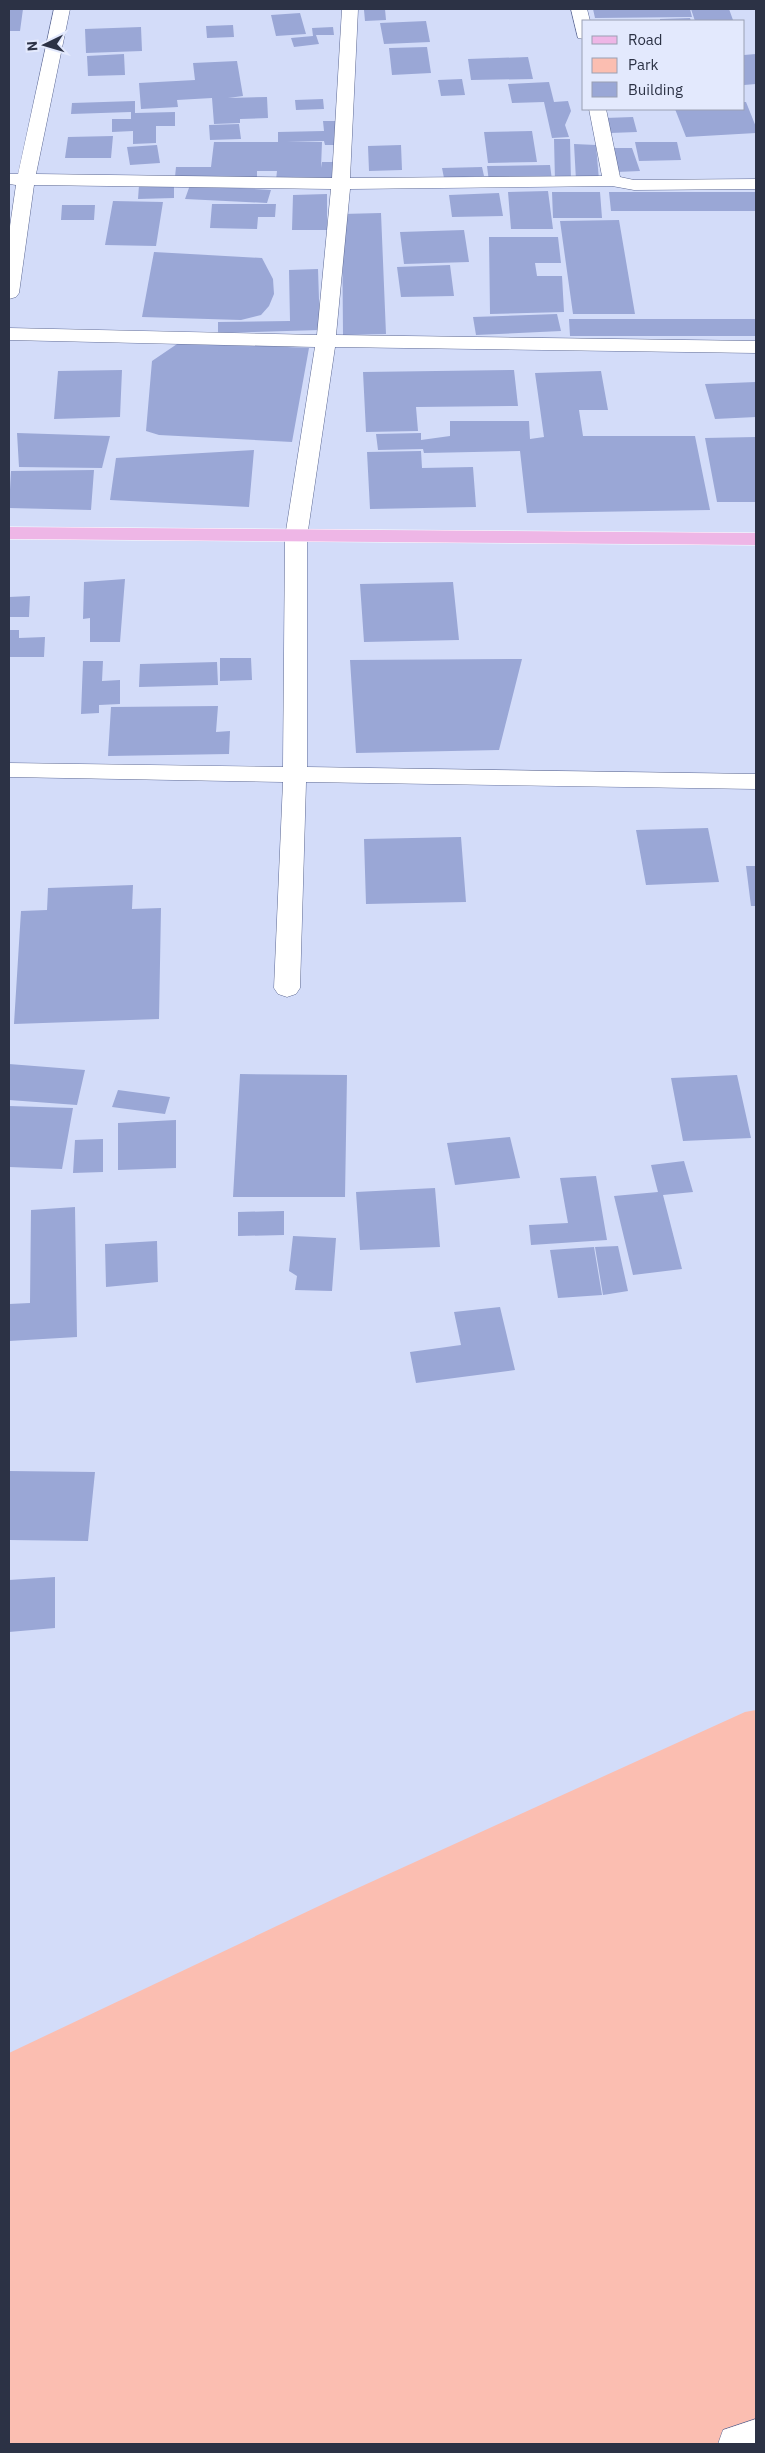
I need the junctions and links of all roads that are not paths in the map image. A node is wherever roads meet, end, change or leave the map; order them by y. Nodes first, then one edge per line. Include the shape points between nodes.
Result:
1 (62, 9) edge
2 (350, 9) edge
3 (579, 9) edge
4 (582, 24) edge
5 (598, 110) edge
6 (17, 179) edge
7 (612, 182) junction
8 (341, 184) junction
9 (756, 184) edge
10 (9, 293) edge
11 (9, 334) edge
12 (326, 341) junction
13 (756, 347) edge
14 (9, 533) edge
15 (296, 537) junction
16 (756, 539) edge
17 (9, 770) edge
18 (295, 775) junction
19 (756, 782) edge
20 (287, 988) dead end
21 (756, 2438) edge
22 (737, 2444) edge

1 - 6 street
2 - 8 street
3 - 4 street
5 - 7 street
6 - 8 street
6 - 10 street
7 - 8 street
7 - 9 street
8 - 12 street
11 - 12 street
12 - 13 street
12 - 15 street
14 - 15 main road
15 - 16 main road
15 - 18 street
17 - 18 street
18 - 19 street
18 - 20 street
21 - 22 street

